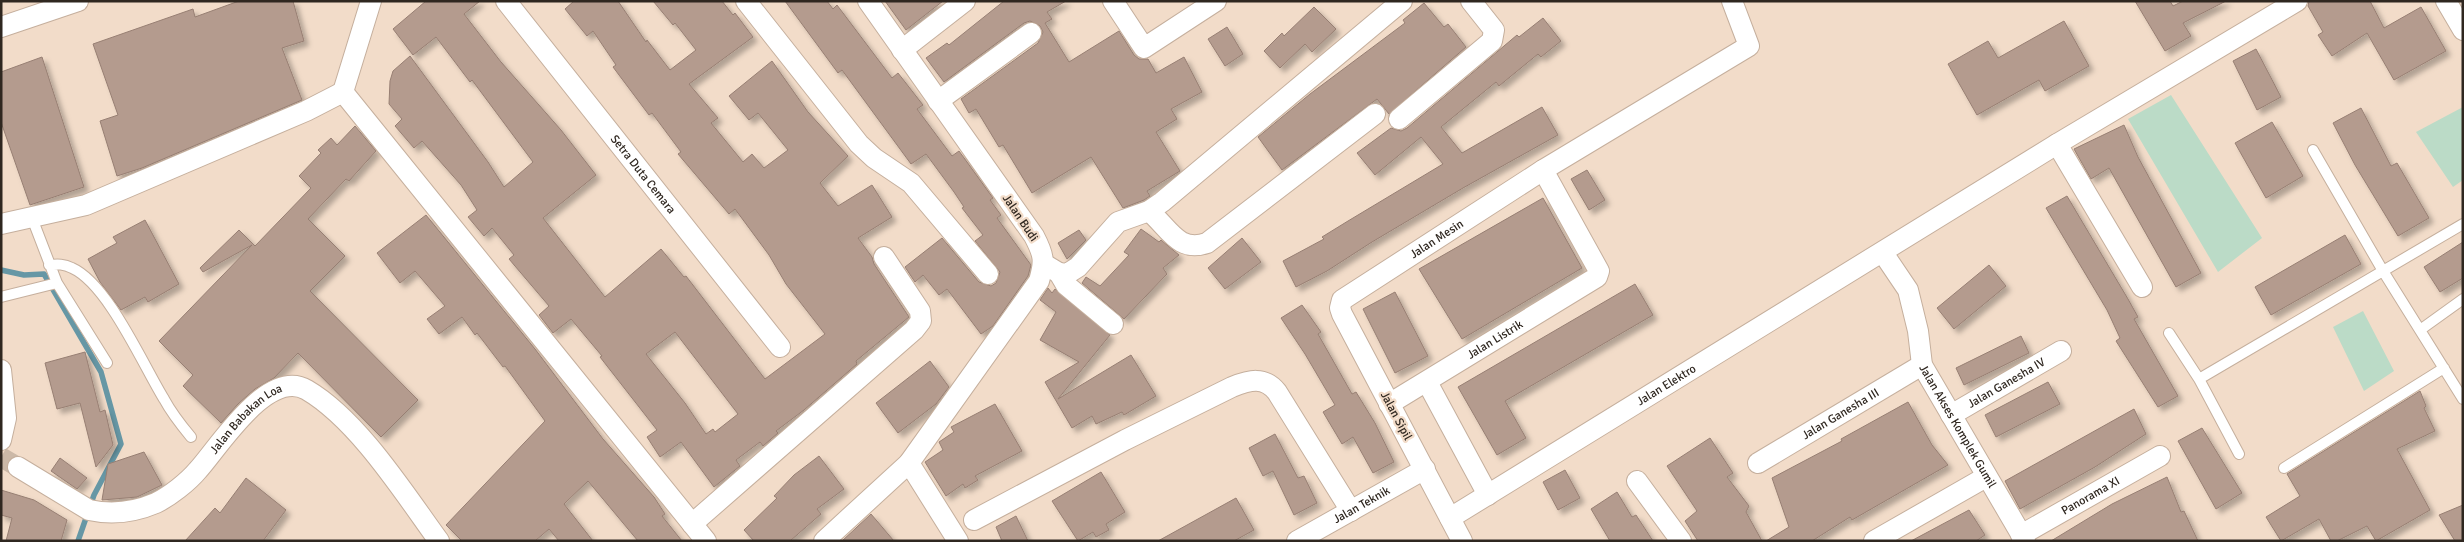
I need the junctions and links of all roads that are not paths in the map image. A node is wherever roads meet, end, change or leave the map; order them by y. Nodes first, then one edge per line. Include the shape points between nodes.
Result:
1 (78, 1) edge
2 (371, 1) edge
3 (506, 1) edge
4 (746, 1) edge
5 (868, 1) edge
6 (965, 1) edge
7 (1113, 1) edge
8 (1216, 1) edge
9 (1402, 1) edge
10 (1471, 1) edge
11 (1732, 1) edge
12 (2296, 1) edge
13 (2446, 1) edge
14 (1, 27) edge
15 (2463, 30) edge
16 (1031, 34) dead end
17 (902, 50) junction
18 (343, 92) junction
19 (938, 101) junction
20 (1375, 114) dead end
21 (1399, 120) dead end
22 (2057, 144) junction
23 (2313, 150) dead end
24 (1543, 170) junction
25 (1149, 211) junction
26 (32, 218) junction
27 (1, 224) edge
28 (2463, 224) edge
29 (1884, 253) junction
30 (884, 256) dead end
31 (49, 265) junction
32 (1051, 269) junction
33 (2383, 271) junction
34 (988, 274) dead end
35 (57, 283) junction
36 (2142, 287) dead end
37 (1, 297) edge
38 (2463, 299) edge
39 (1342, 314) joint
40 (1113, 324) dead end
41 (2420, 330) junction
42 (2169, 333) dead end
43 (780, 347) dead end
44 (2061, 351) dead end
45 (107, 363) dead end
46 (1922, 365) junction
47 (2444, 368) junction
48 (1, 370) edge
49 (2199, 379) junction
50 (1427, 382) junction
51 (2463, 399) edge
52 (1389, 404) junction
53 (1951, 416) junction
54 (191, 437) dead end
55 (1, 440) edge
56 (2239, 454) dead end
57 (2160, 456) dead end
58 (909, 463) junction
59 (1758, 463) dead end
60 (18, 467) tunnel mouth
61 (2284, 468) dead end
62 (1425, 469) junction
63 (1986, 477) junction
64 (1638, 481) dead end
65 (1488, 494) junction
66 (1351, 511) junction
67 (1450, 518) junction
68 (974, 520) dead end
69 (692, 524) junction
70 (2023, 538) edge
71 (439, 541) edge
72 (706, 541) edge
73 (824, 541) edge
74 (958, 541) edge
75 (1297, 541) edge
76 (1462, 541) edge
77 (1681, 541) edge
78 (1874, 541) edge

1 - 14 street
2 - 18 street
3 - 43 street, Setra Duta Cemara
4 - 34 street via 859,144 911,183
5 - 17 street, Jalan Budi
6 - 17 street
7 - 8 street via 1144,48
9 - 25 street
10 - 21 street via 1494,30 1492,41
11 - 24 street via 1749,46
12 - 22 street, Jalan Elektro
13 - 15 street
16 - 19 street
17 - 19 street, Jalan Budi
18 - 26 street via 306,111 86,205
18 - 69 street
19 - 32 street, Jalan Budi via 1034,236
20 - 25 street via 1207,244 1194,248 1181,243
22 - 29 street, Jalan Elektro
22 - 36 street
23 - 33 lane
24 - 39 street, Jalan Mesin via 1342,300
24 - 50 street, Jalan Listrik via 1599,274
25 - 32 street via 1118,222 1078,267 1067,274
26 - 27 street
26 - 31 lane
28 - 33 lane
29 - 46 street, Jalan Akses Komplek Gumil via 1908,290
29 - 65 street, Jalan Elektro
30 - 69 street via 920,311 921,321
31 - 35 lane
31 - 54 lane via 62,264 73,268 98,290 165,401
32 - 40 street
32 - 58 street via 1039,281
33 - 41 lane
33 - 49 lane
35 - 37 lane
35 - 45 lane
38 - 41 lane
39 - 52 street, Jalan Sipil
41 - 47 lane
42 - 49 lane
44 - 53 street, Jalan Ganesha IV
46 - 53 street, Jalan Akses Komplek Gumil
46 - 59 street, Jalan Ganesha III
47 - 51 lane
47 - 61 lane
48 - 55 street via 6,418
49 - 56 lane
50 - 52 street, Jalan Listrik
50 - 65 street
52 - 62 street, Jalan Sipil
53 - 63 street, Jalan Akses Komplek Gumil
57 - 70 street, Panorama XI
58 - 73 street
58 - 74 street
60 - 71 street, Jalan Babakan Loa via 89,510 103,513 133,510 157,502 196,472 238,421 263,398 286,387 296,387 306,389 341,417 378,459
62 - 66 street, Jalan Teknik
62 - 67 street, Jalan Sipil
63 - 70 street, Jalan Akses Komplek Gumil
63 - 78 street
64 - 77 street
65 - 67 street, Jalan Elektro
66 - 68 street via 1277,392 1259,380 1248,380 1125,440
66 - 75 street, Jalan Teknik
67 - 76 street, Jalan Sipil
69 - 72 street

